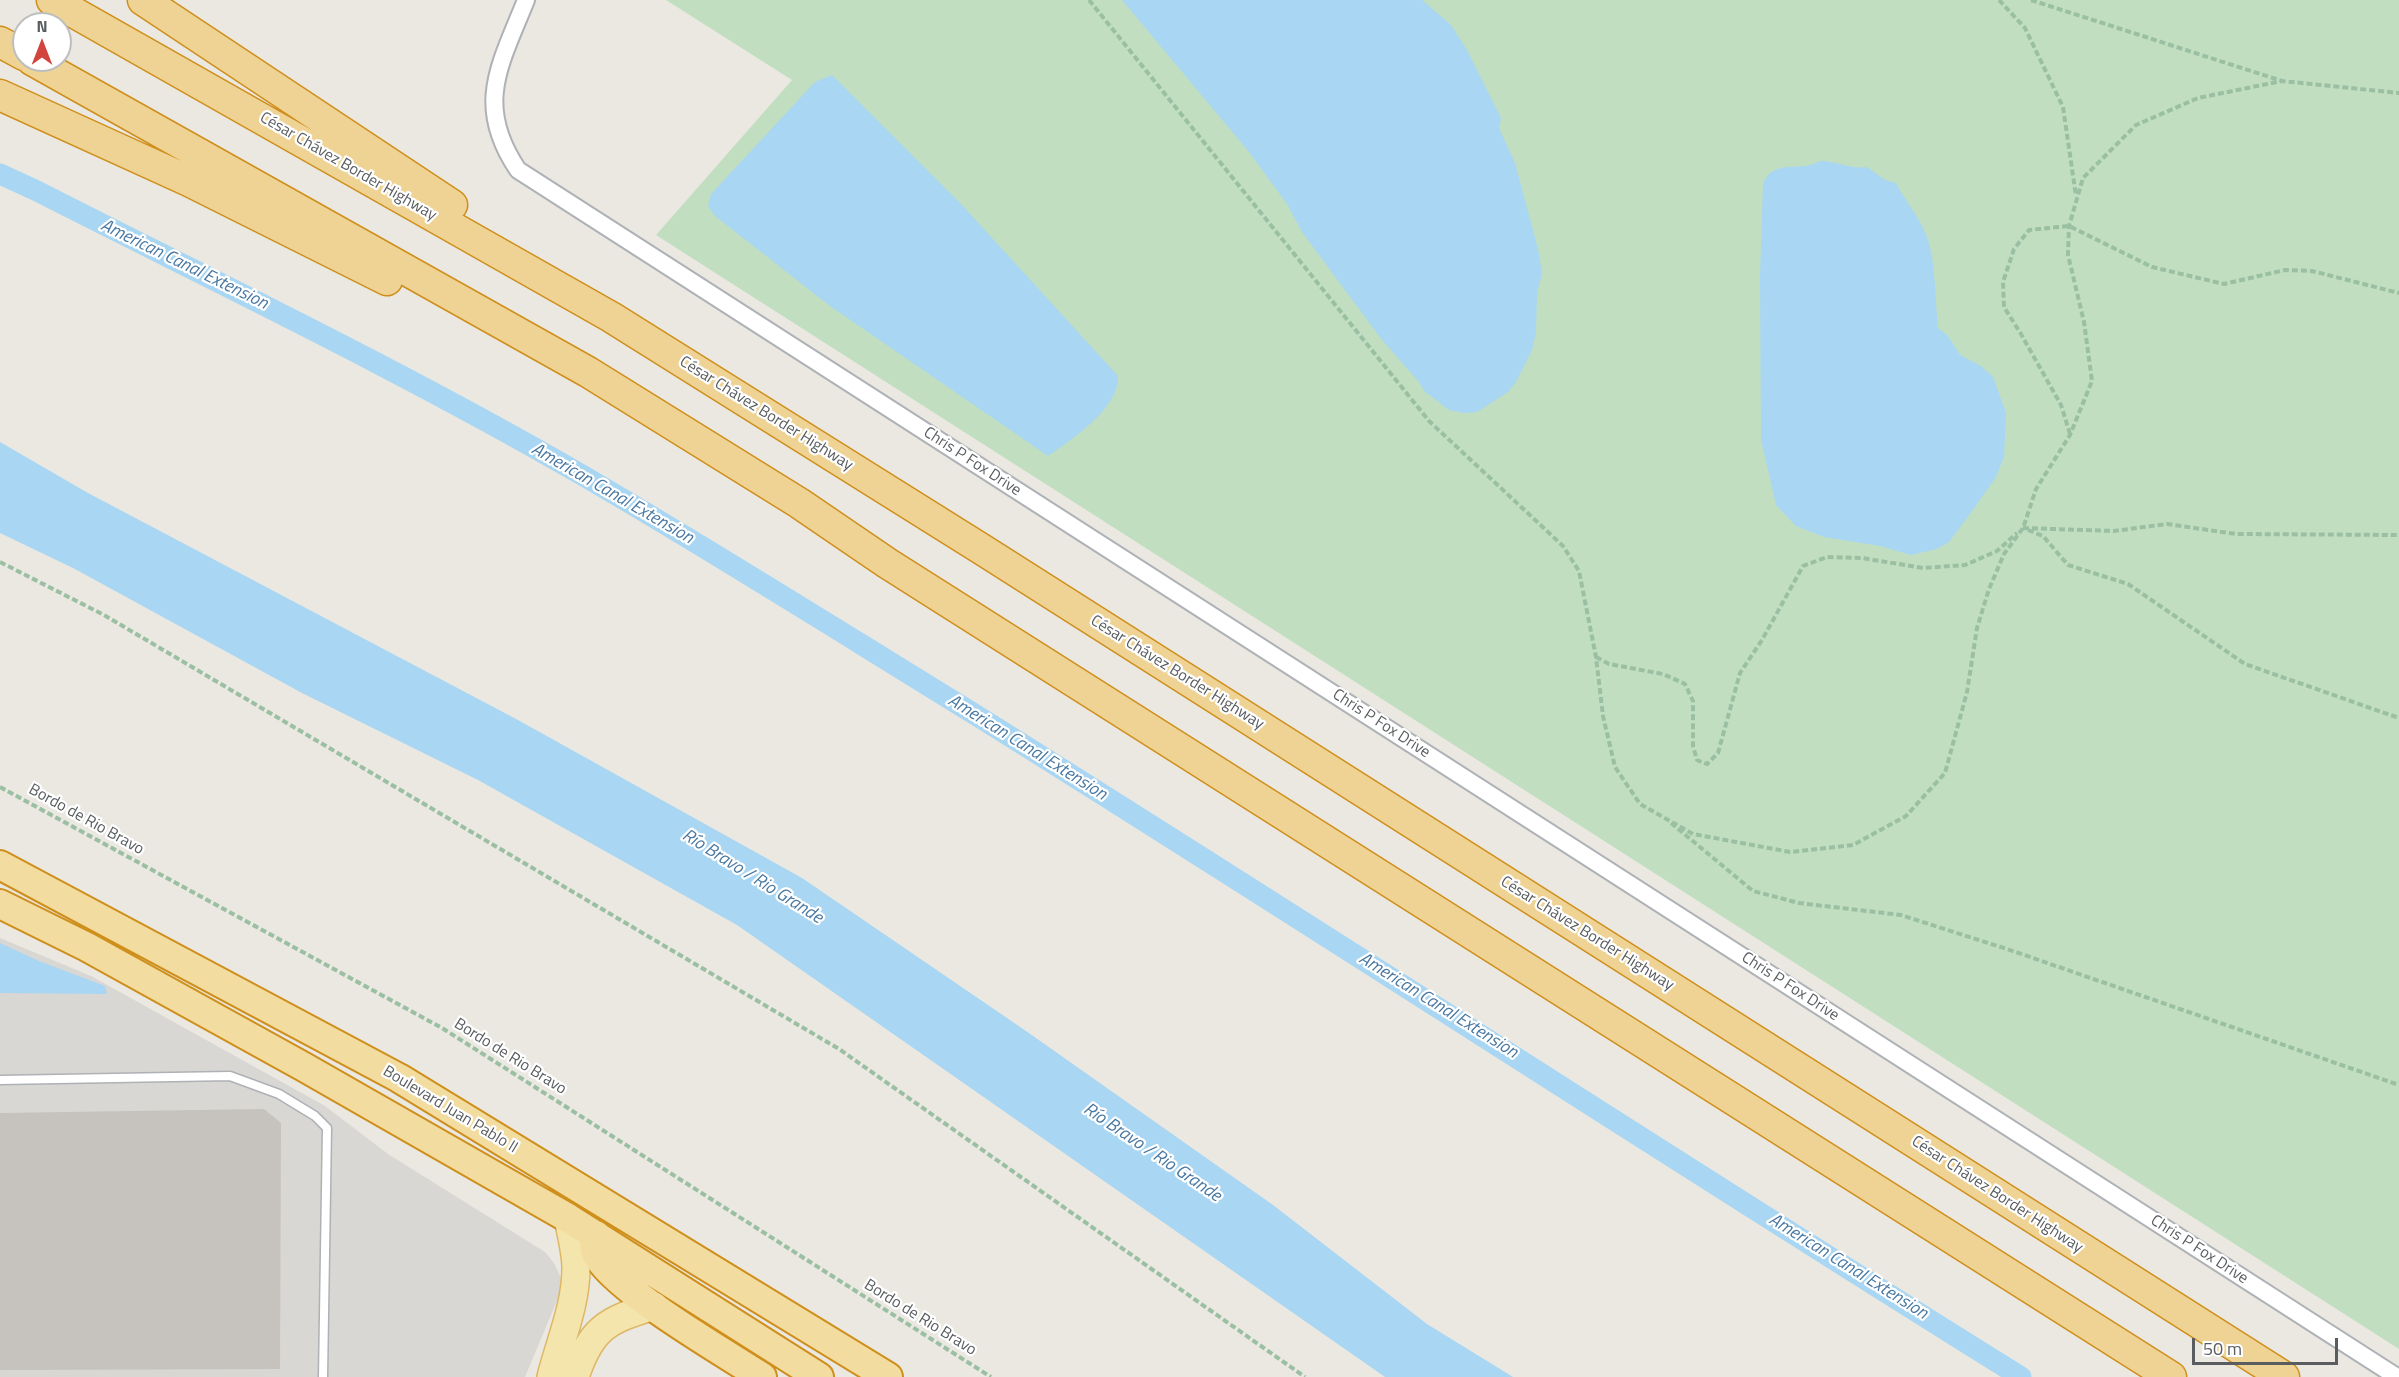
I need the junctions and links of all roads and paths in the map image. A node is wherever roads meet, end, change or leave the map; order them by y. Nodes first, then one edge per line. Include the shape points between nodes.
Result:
1 (52, 0) edge
2 (143, 0) edge
3 (526, 0) edge
4 (1089, 0) edge
5 (1999, 0) edge
6 (2031, 0) edge
7 (53, 72) edge
8 (2282, 81) junction
9 (2399, 93) edge
10 (0, 95) edge
11 (2077, 200) junction
12 (2069, 226) junction
13 (2399, 293) edge
14 (611, 317) junction
15 (588, 372) junction
16 (2070, 435) junction
17 (2023, 528) junction
18 (2399, 535) edge
19 (0, 562) edge
20 (1596, 657) junction
21 (2399, 718) edge
22 (0, 786) edge
23 (1664, 817) junction
24 (0, 865) edge
25 (0, 904) edge
26 (0, 1080) edge
27 (2399, 1085) edge
28 (568, 1218) junction
29 (596, 1235) junction
30 (654, 1306) junction
31 (827, 1339) junction
32 (323, 1377) edge
33 (551, 1377) edge
34 (575, 1377) edge
35 (762, 1377) edge
36 (819, 1377) edge
37 (858, 1377) edge
38 (888, 1377) edge
39 (991, 1377) edge
40 (1305, 1377) edge
41 (2171, 1377) edge
42 (2284, 1377) edge
43 (2397, 1377) edge

1 - 14 highway, César Chávez Border Highway
2 - 14 highway via 485,227
3 - 43 street, Chris P Fox Drive via 498,71 494,93 497,132 518,170
4 - 20 path via 1430,421 1563,546 1579,571
5 - 11 path via 2025,28 2063,107
6 - 8 path
7 - 15 highway
8 - 9 path
8 - 11 path via 2198,98 2136,125 2083,178
10 - 15 highway via 189,181 471,321
11 - 12 path
12 - 13 path via 2152,267 2224,284 2285,270 2312,271
12 - 16 path via 2068,255 2084,322 2092,381
12 - 16 path via 2029,231 2014,249 2002,282 2004,308 2061,405
14 - 42 highway, César Chávez Border Highway
15 - 41 highway
16 - 17 path via 2036,489
17 - 18 path via 2114,531 2167,524 2236,534
17 - 20 path via 1997,551 1965,565 1923,568 1827,556 1803,566 1740,673 1718,753 1707,764 1697,760 1693,746 1693,701 1685,684 1664,674 1610,664
17 - 21 path via 2043,536 2068,565 2128,584 2245,664
17 - 23 path via 2004,554 1989,589 1945,773 1906,816 1853,845 1790,852 1694,834
19 - 40 path via 104,615 839,1049
20 - 23 path via 1603,716 1615,767 1640,804
22 - 39 path, Bordo de Rio Bravo via 442,1028
23 - 27 path via 1754,891 1799,903 1901,915
24 - 31 highway, Boulevard Juan Pablo II via 399,1078
25 - 28 highway, Boulevard Juan Pablo II via 118,964
26 - 32 lane via 230,1076 279,1095 315,1116 327,1128
28 - 29 highway, Boulevard Juan Pablo II
28 - 33 main road via 575,1285
29 - 30 highway via 594,1242 600,1260
29 - 36 highway, Boulevard Juan Pablo II
30 - 34 main road via 606,1324 592,1339
30 - 35 highway
31 - 37 highway
31 - 38 highway, Boulevard Juan Pablo II

